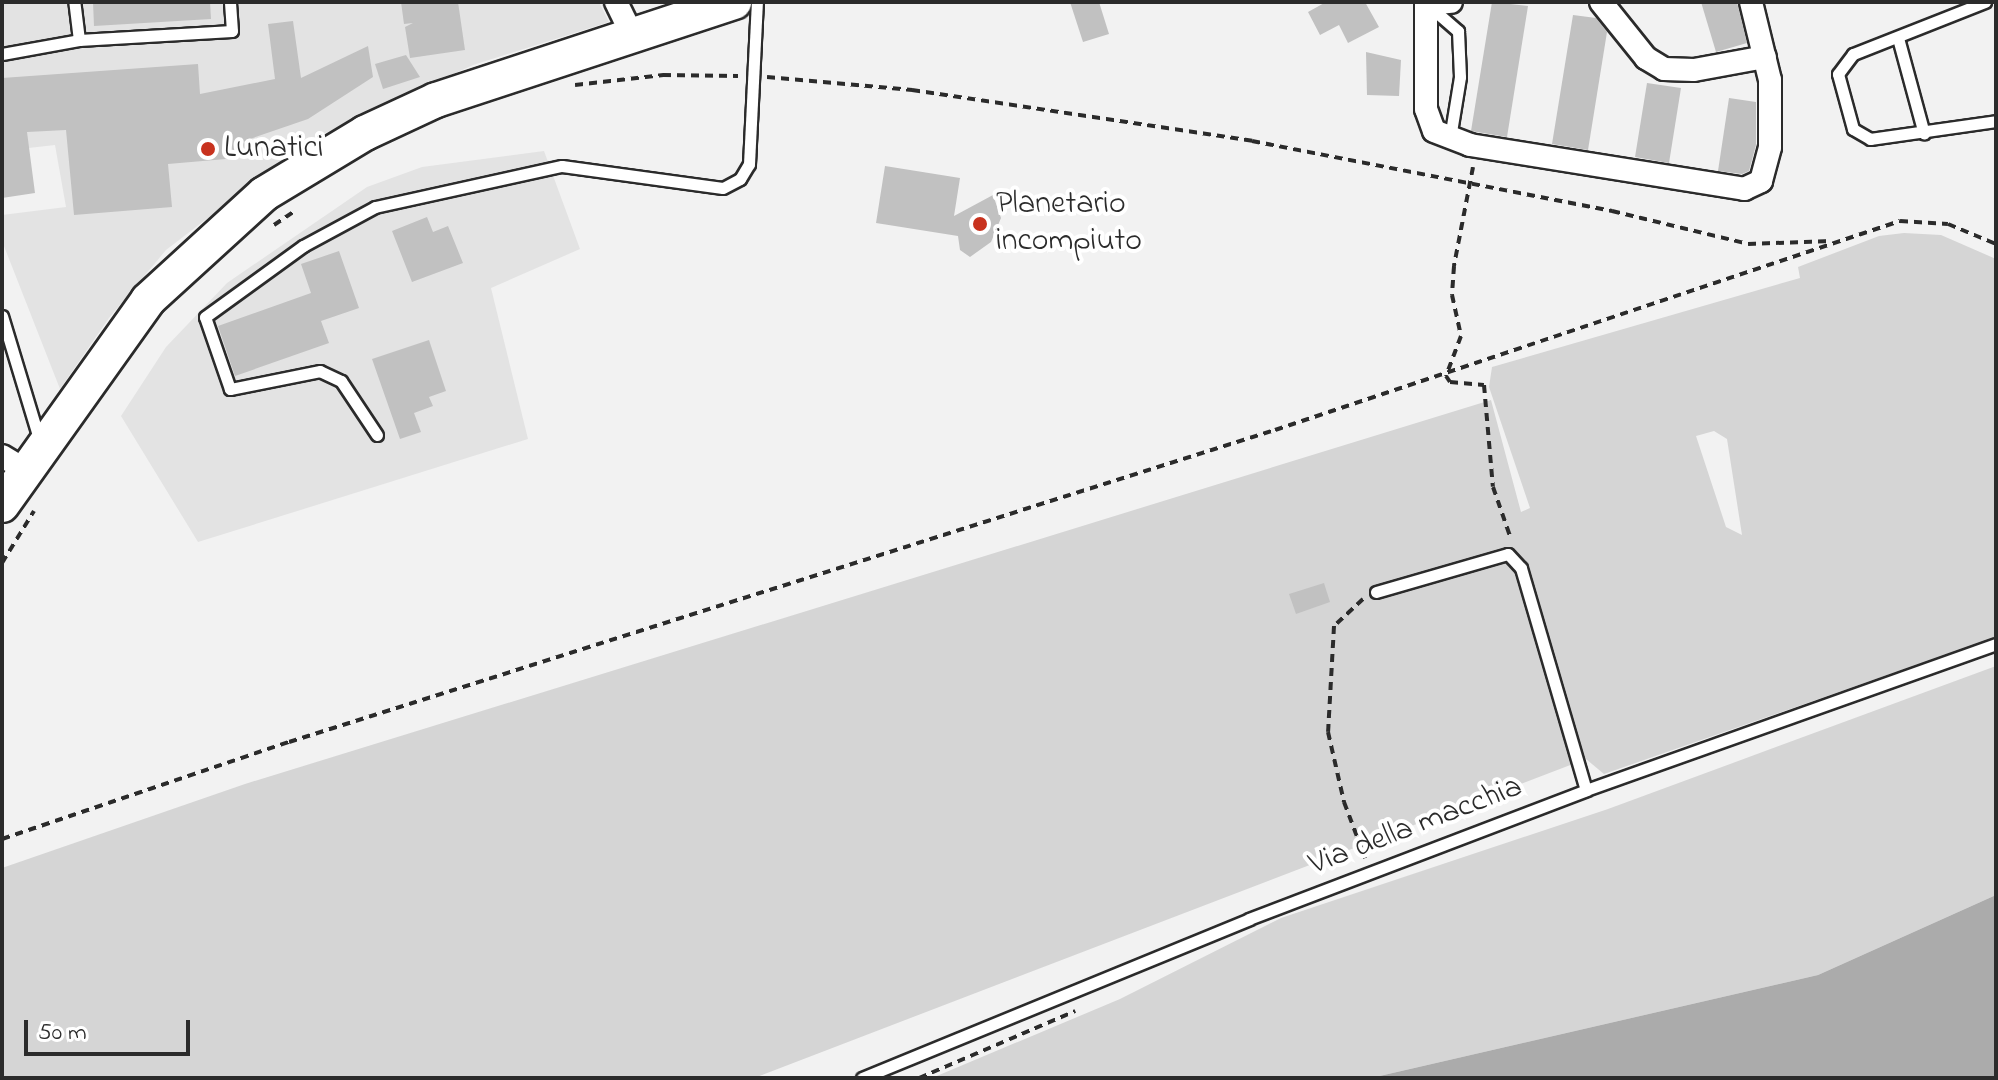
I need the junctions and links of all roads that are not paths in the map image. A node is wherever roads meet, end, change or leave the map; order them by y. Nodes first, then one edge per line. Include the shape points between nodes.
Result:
1 (74, 2) edge
2 (230, 2) edge
3 (616, 2) edge
4 (734, 2) edge
5 (757, 2) edge
6 (1451, 2) edge
7 (1601, 2) edge
8 (1751, 2) edge
9 (1985, 2) edge
10 (1427, 3) edge
11 (631, 33) junction
12 (1898, 38) junction
13 (79, 40) junction
14 (2, 54) edge
15 (1765, 57) junction
16 (1996, 121) edge
17 (1924, 134) junction
18 (1460, 142) junction
19 (2, 316) edge
20 (377, 435) dead end
21 (28, 468) edge
22 (2, 505) edge
23 (1376, 592) road end
24 (1996, 644) edge
25 (1586, 790) junction
26 (862, 1078) edge

1 - 13 lane
2 - 13 lane via 232,31
3 - 11 street
4 - 11 main road
5 - 20 lane via 749,164 740,179 723,188 562,166 391,204 303,246 205,317 230,389 320,371 341,381
6 - 10 street
7 - 15 street via 1646,58 1664,69
8 - 15 street
9 - 12 lane
10 - 18 lane via 1458,31
10 - 18 street via 1426,109 1434,131
11 - 21 main road via 436,100 305,167 240,213 148,300
12 - 17 lane
12 - 17 lane via 1853,54 1838,74 1853,129 1870,139
13 - 14 lane
15 - 18 street via 1770,147 1756,188 1723,189
16 - 17 lane
19 - 21 lane
21 - 22 main road
23 - 25 lane via 1508,554 1521,568
24 - 25 lane, Via della macchia
25 - 26 lane, Via della macchia via 1249,919

